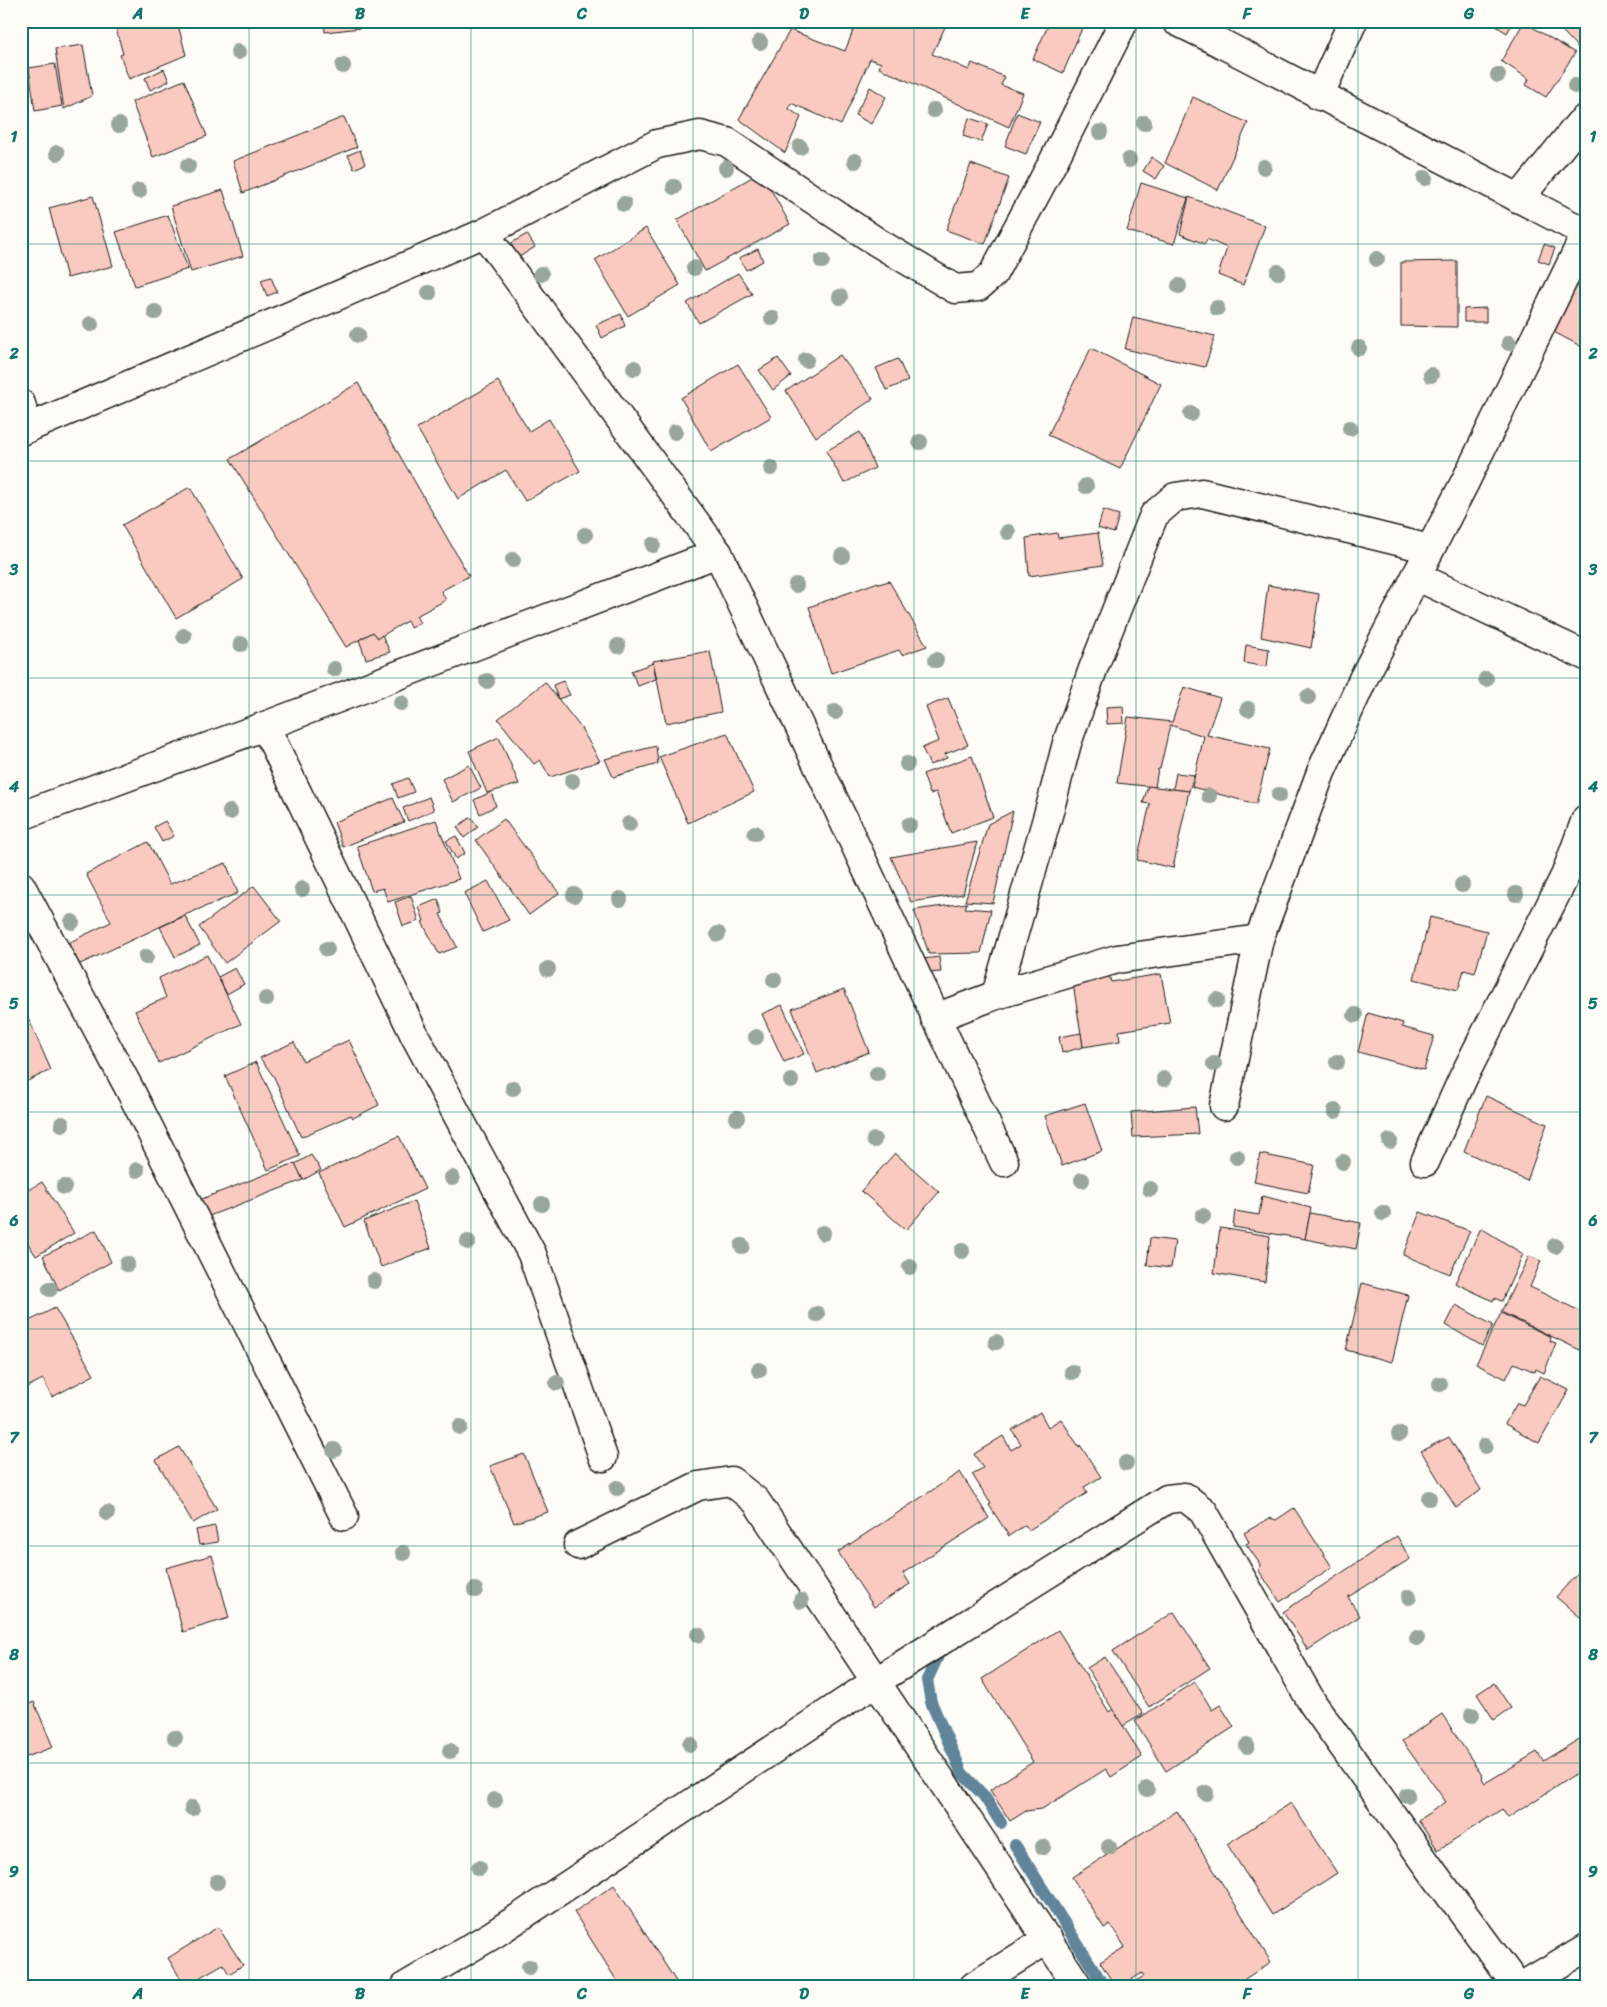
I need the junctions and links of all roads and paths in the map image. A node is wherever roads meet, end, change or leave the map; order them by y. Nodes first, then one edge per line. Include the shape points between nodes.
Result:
1 (1124, 21) edge
2 (1176, 21) edge
3 (1353, 21) edge
4 (1319, 96) junction
5 (1586, 118) edge
6 (1519, 199) junction
7 (484, 233) junction
8 (1586, 233) edge
9 (23, 421) edge
10 (1430, 549) junction
11 (718, 552) junction
12 (1416, 576) junction
13 (1586, 656) edge
14 (265, 726) junction
15 (21, 816) edge
16 (1586, 819) edge
17 (21, 886) edge
18 (1259, 939) junction
19 (996, 995) junction
20 (935, 1018) junction
21 (1224, 1106) dead end
22 (1004, 1162) dead end
23 (1425, 1162) dead end
24 (602, 1457) dead end
25 (344, 1516) dead end
26 (578, 1545) dead end
27 (875, 1682) junction
28 (1048, 1939) junction
29 (1586, 1948) edge
30 (406, 1986) edge
31 (974, 1986) edge
32 (1078, 1986) edge
33 (1517, 1986) edge
34 (1522, 1986) edge

1 - 7 street via 992,274 978,287 955,289 877,242 727,142 700,135 657,144
2 - 4 street
3 - 4 street
4 - 6 street
5 - 6 street
6 - 8 street
7 - 9 street
7 - 11 street
8 - 10 street
10 - 12 street
10 - 19 street via 1202,493 1175,497 1154,515 1067,743
11 - 14 street
11 - 20 street
12 - 13 street
12 - 18 street via 1321,772
14 - 15 street
14 - 24 street via 415,1036 532,1254
16 - 23 street via 1565,876 1463,1078
17 - 25 street via 129,1088
18 - 19 street via 1118,959
18 - 21 street
19 - 20 street
20 - 22 street
26 - 27 street via 698,1486 731,1481 756,1501
27 - 28 street
27 - 30 street via 494,1934
27 - 33 street via 1167,1499 1185,1497 1202,1511 1313,1704
28 - 31 street
28 - 32 street
29 - 34 street

